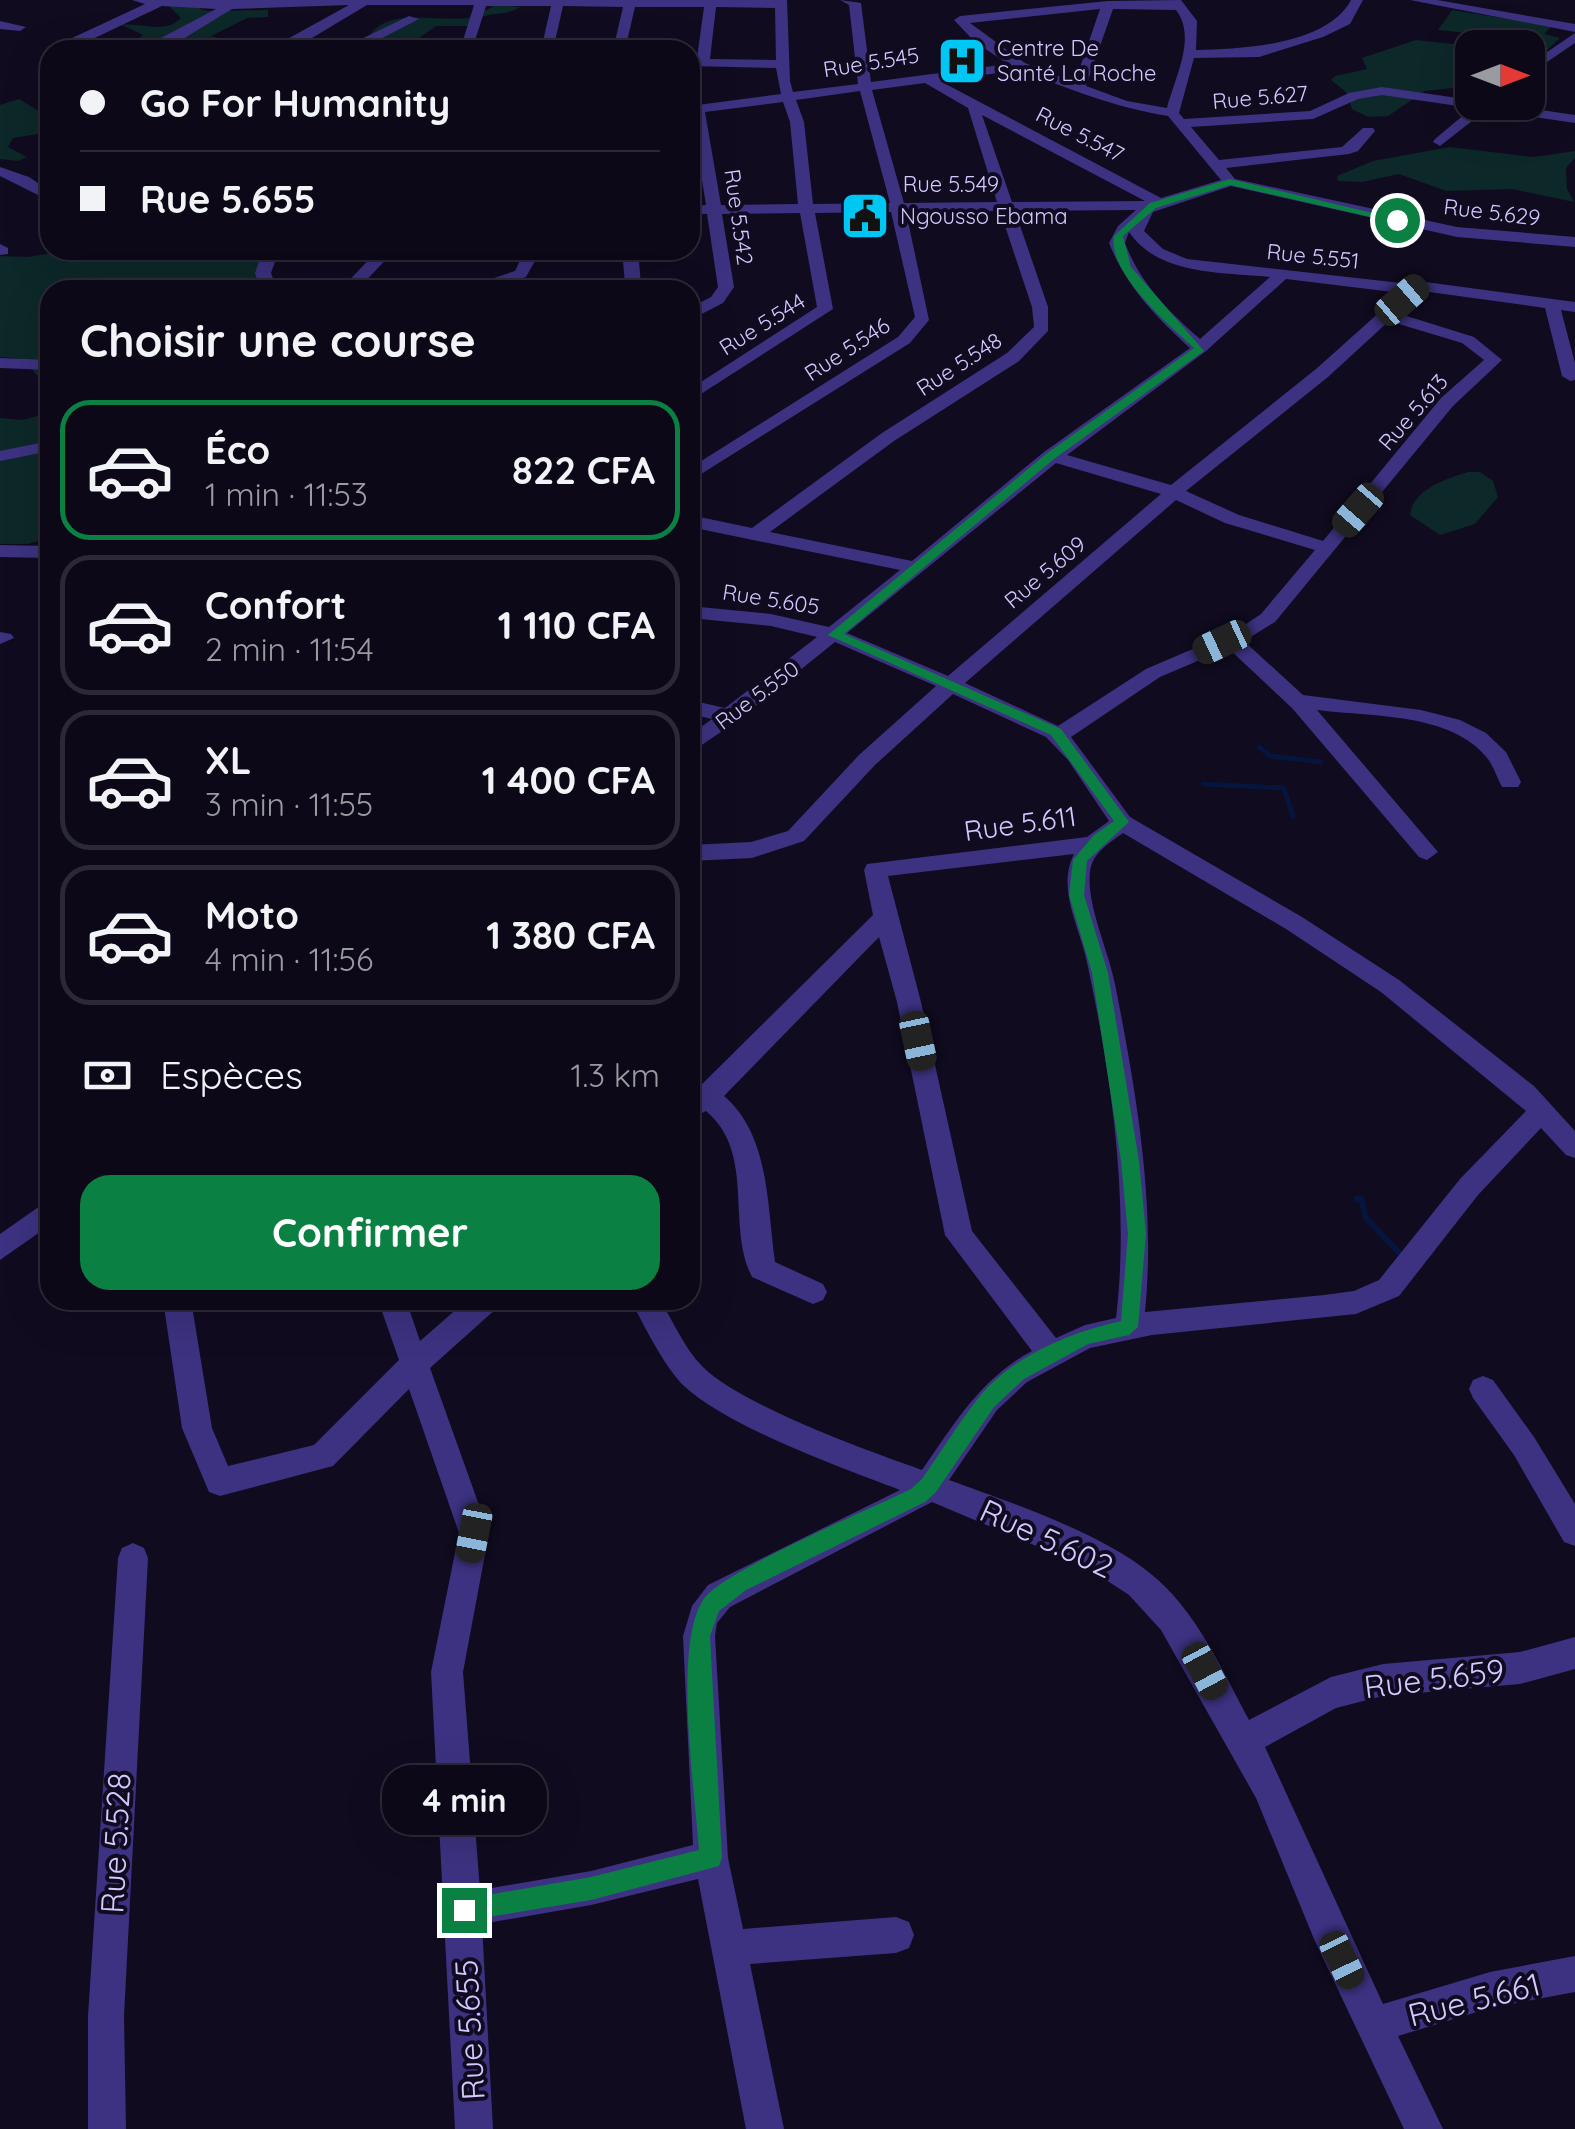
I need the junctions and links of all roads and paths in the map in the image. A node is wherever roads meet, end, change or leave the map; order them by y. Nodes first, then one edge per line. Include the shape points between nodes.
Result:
1 (138, 0) edge
2 (846, 0) edge
3 (1357, 0) edge
4 (1416, 0) edge
5 (365, 1) edge
6 (520, 1) edge
7 (160, 2) edge
8 (239, 2) edge
9 (482, 2) junction
10 (567, 2) edge
11 (712, 2) edge
12 (781, 2) edge
13 (424, 3) junction
14 (630, 3) junction
15 (1178, 3) edge
16 (1108, 6) junction
17 (413, 19) junction
18 (0, 25) edge
19 (20, 27) dead end
20 (1575, 28) edge
21 (1575, 37) edge
22 (79, 40) edge
23 (168, 40) edge
24 (296, 40) edge
25 (368, 40) edge
26 (399, 40) edge
27 (469, 40) edge
28 (550, 40) edge
29 (622, 40) edge
30 (700, 50) edge
31 (1190, 54) junction
32 (1545, 58) edge
33 (700, 62) edge
34 (782, 64) junction
35 (1020, 66) junction
36 (925, 76) junction
37 (865, 87) junction
38 (1078, 91) junction
39 (788, 97) junction
40 (1455, 101) edge
41 (700, 108) edge
42 (975, 108) junction
43 (1545, 114) edge
44 (1176, 118) junction
45 (1575, 119) edge
46 (1466, 120) edge
47 (1368, 131) dead end
48 (700, 135) edge
49 (1440, 142) dead end
50 (1213, 165) junction
51 (0, 171) edge
52 (1230, 182) junction
53 (40, 190) edge
54 (895, 206) junction
55 (1006, 206) junction
56 (806, 207) junction
57 (1152, 208) junction
58 (717, 209) junction
59 (700, 210) edge
60 (1575, 242) edge
61 (377, 260) edge
62 (528, 260) edge
63 (1282, 275) junction
64 (358, 280) edge
65 (500, 280) edge
66 (1418, 286) junction
67 (1552, 305) junction
68 (1575, 308) edge
69 (700, 309) edge
70 (1386, 315) junction
71 (1200, 348) junction
72 (0, 363) edge
73 (40, 364) edge
74 (1570, 376) dead end
75 (700, 390) edge
76 (40, 447) edge
77 (0, 456) edge
78 (1050, 456) junction
79 (700, 470) edge
80 (1174, 492) junction
81 (700, 523) edge
82 (757, 533) junction
83 (1328, 548) junction
84 (0, 551) edge
85 (40, 552) edge
86 (914, 567) junction
87 (700, 613) edge
88 (835, 635) junction
89 (1230, 639) junction
90 (953, 686) junction
91 (1297, 701) junction
92 (700, 709) edge
93 (730, 716) junction
94 (1059, 735) junction
95 (700, 738) edge
96 (1510, 782) dead end
97 (1122, 822) junction
98 (1093, 844) junction
99 (700, 852) edge
100 (1427, 852) dead end
101 (885, 917) junction
102 (700, 1101) edge
103 (700, 1104) edge
104 (1543, 1109) junction
105 (1575, 1148) edge
106 (40, 1218) edge
107 (0, 1249) edge
108 (813, 1292) dead end
109 (179, 1310) edge
110 (395, 1310) edge
111 (476, 1310) edge
112 (651, 1310) edge
113 (1129, 1327) junction
114 (1052, 1353) junction
115 (414, 1364) junction
116 (1482, 1390) dead end
117 (929, 1486) junction
118 (1575, 1532) edge
119 (133, 1558) dead end
120 (1575, 1653) edge
121 (1243, 1741) junction
122 (711, 1858) junction
123 (464, 1910) junction
124 (896, 1935) dead end
125 (729, 1948) junction
126 (1575, 1974) edge
127 (1374, 2025) junction
128 (107, 2129) edge
129 (474, 2129) edge
130 (765, 2129) edge
131 (1424, 2129) edge

1 - 7 street
2 - 37 street, Rue 5.546 via 858,14
3 - 31 street via 1339,26 1260,53
4 - 20 street
5 - 8 street
5 - 13 street
5 - 24 street
6 - 9 street
6 - 10 street
7 - 8 street
7 - 22 street
8 - 23 street
9 - 13 street
9 - 27 street
10 - 14 street
10 - 28 street
11 - 12 street
11 - 14 street
11 - 30 street
12 - 34 street, Rue 5.544
13 - 17 street
14 - 29 street
15 - 16 street
15 - 31 street via 1191,21
16 - 35 street via 960,20
16 - 38 street
17 - 25 street
17 - 26 street
18 - 19 street
21 - 32 street
31 - 44 street
33 - 34 street
34 - 39 street, Rue 5.544
35 - 36 street, Rue 5.545
35 - 38 street, Rue 5.545
36 - 37 street, Rue 5.545
36 - 42 street, Rue 5.547
37 - 39 street, Rue 5.545
37 - 54 street, Rue 5.546
38 - 44 street, Rue 5.545
39 - 41 street, Rue 5.545
39 - 56 street, Rue 5.544
40 - 44 street, Rue 5.627 via 1382,90 1312,115
42 - 55 street, Rue 5.548
42 - 57 street, Rue 5.547 via 1091,162
43 - 45 street, Rue 5.627
44 - 50 street
46 - 49 street
47 - 50 street via 1344,151
48 - 58 street, Rue 5.542
50 - 52 street
51 - 53 street
52 - 57 street
52 - 60 street, Rue 5.629 via 1457,232
54 - 55 street, Rue 5.549
54 - 56 street, Rue 5.549
54 - 79 street, Rue 5.546 via 923,310 920,325
55 - 57 street, Rue 5.549
55 - 82 street, Rue 5.548 via 1040,307 1037,337
56 - 58 street, Rue 5.549
56 - 75 street, Rue 5.544 via 824,313
57 - 63 street, Rue 5.551 via 1136,230 1158,253 1207,267
57 - 71 street via 1117,243 1126,268 1158,309
58 - 59 street, Rue 5.549
58 - 69 street, Rue 5.542 via 726,287
61 - 64 street
62 - 65 street via 521,274
63 - 66 street, Rue 5.551
63 - 71 street, Rue 5.550
66 - 67 street, Rue 5.551
66 - 70 street, Rue 5.609
67 - 68 street, Rue 5.551
67 - 74 street
70 - 80 street, Rue 5.609
70 - 83 street, Rue 5.613 via 1468,340 1494,360 1448,402
71 - 78 street, Rue 5.550
72 - 73 street
76 - 77 street via 26,456
78 - 80 street
78 - 86 street, Rue 5.550
80 - 83 street via 1232,519
80 - 90 street, Rue 5.609
81 - 82 street
82 - 86 street
83 - 89 street via 1286,602
84 - 85 street
86 - 88 street, Rue 5.550
87 - 88 street, Rue 5.605
88 - 90 street, Rue 5.605
88 - 93 street, Rue 5.550
89 - 91 street
89 - 94 street via 1153,673
90 - 94 street, Rue 5.611
90 - 99 street, Rue 5.609 via 867,760 796,836 752,850
91 - 96 street via 1459,726 1497,750
91 - 100 street
92 - 93 street
93 - 95 street, Rue 5.550
94 - 97 street, Rue 5.611
97 - 98 street, Rue 5.611
97 - 104 street via 1346,954
98 - 101 street, Rue 5.611 via 876,870
98 - 113 street via 1080,860 1076,895 1100,973 1132,1176 1137,1234
101 - 102 street
101 - 114 street via 910,1002 959,1235
103 - 108 street via 732,1118 747,1154 762,1269
104 - 105 street
104 - 113 street via 1469,1186 1389,1288 1324,1307
106 - 107 street
109 - 115 street via 197,1428 220,1482 322,1456
110 - 115 street, Rue 5.655
111 - 115 street
112 - 117 street, Rue 5.602 via 692,1374 712,1392 852,1459
113 - 114 street
114 - 117 street via 988,1401
115 - 123 street, Rue 5.655 via 474,1533 447,1672
116 - 118 street
117 - 121 street, Rue 5.602 via 1098,1556 1140,1584 1172,1619
117 - 122 street via 739,1583 703,1618 699,1690
119 - 128 street, Rue 5.528 via 106,2016
120 - 121 street, Rue 5.659 via 1520,1668 1331,1693
121 - 127 street, Rue 5.602
122 - 123 street
122 - 125 street
123 - 129 street, Rue 5.655
124 - 125 street
125 - 130 street
126 - 127 street, Rue 5.661 via 1490,1990
127 - 131 street, Rue 5.602

